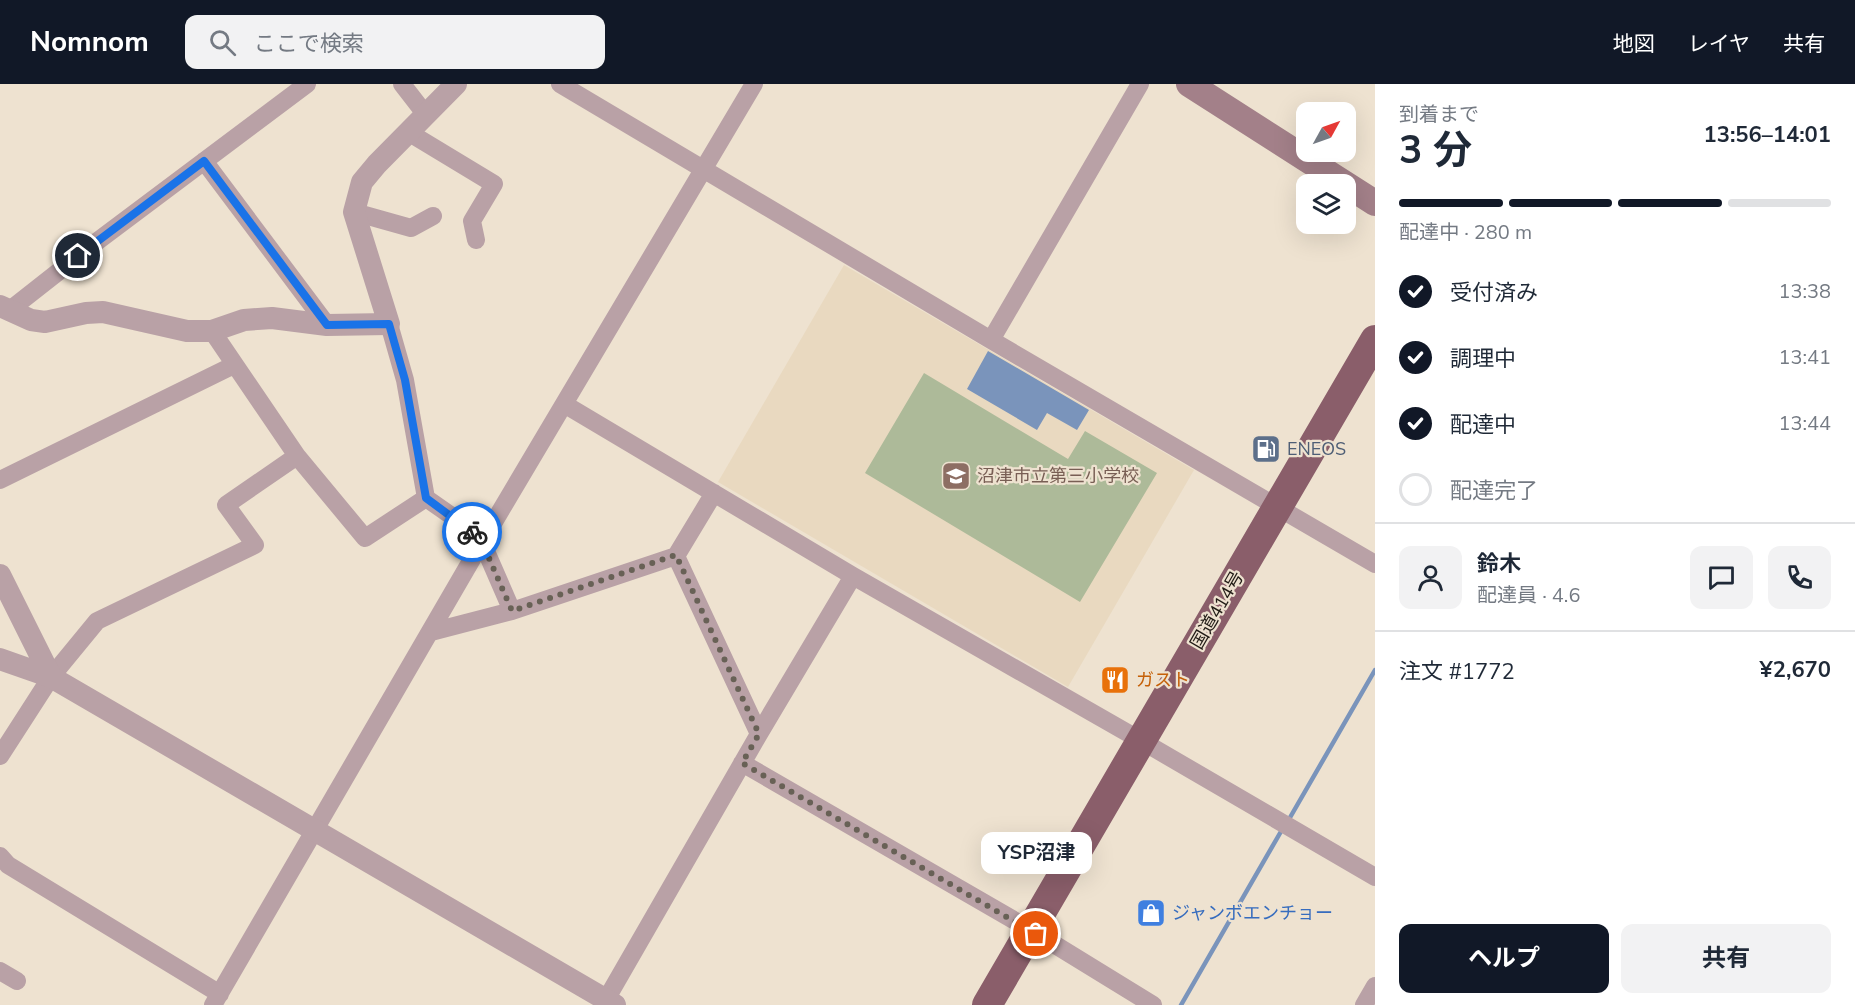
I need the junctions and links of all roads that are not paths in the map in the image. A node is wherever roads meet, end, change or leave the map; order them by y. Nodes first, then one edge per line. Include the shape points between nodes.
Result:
1 (307, 84) edge
2 (402, 84) edge
3 (456, 84) edge
4 (560, 84) edge
5 (753, 84) edge
6 (1140, 84) edge
7 (1189, 84) edge
8 (426, 115) junction
9 (408, 132) junction
10 (204, 161) junction
11 (703, 170) junction
12 (1375, 203) edge
13 (354, 212) junction
14 (433, 216) dead end
15 (476, 240) dead end
16 (5, 308) edge
17 (389, 324) junction
18 (327, 325) junction
19 (212, 331) junction
20 (991, 340) junction
21 (1375, 340) edge
22 (234, 365) junction
23 (564, 404) junction
24 (297, 456) junction
25 (0, 480) edge
26 (714, 493) junction
27 (426, 498) junction
28 (1278, 506) junction
29 (482, 542) junction
30 (676, 555) junction
31 (1375, 564) edge
32 (0, 574) edge
33 (853, 576) junction
34 (512, 611) junction
35 (430, 632) junction
36 (0, 659) edge
37 (51, 676) junction
38 (759, 734) junction
39 (1140, 740) junction
40 (0, 756) edge
41 (742, 763) junction
42 (316, 831) junction
43 (0, 856) edge
44 (1375, 878) edge
45 (1031, 930) junction
46 (0, 971) edge
47 (16, 981) dead end
48 (1375, 986) edge
49 (217, 1000) edge
50 (608, 1003) edge
51 (987, 1005) edge
52 (1153, 1005) edge
53 (1364, 1005) edge

1 - 10 street
2 - 8 street
3 - 8 street
4 - 11 street
5 - 11 street
6 - 20 street
7 - 12 main road
8 - 9 street
9 - 13 street via 362,182
9 - 15 street via 494,184 472,221
10 - 16 street
10 - 18 street
11 - 20 street
11 - 23 street
13 - 14 street via 411,228
13 - 17 street
16 - 19 street via 45,322 103,312 187,331
17 - 18 street
17 - 27 street via 405,380
18 - 19 street via 272,318 244,320
19 - 22 street
20 - 28 street
21 - 28 highway, 国道414号
22 - 24 street
22 - 25 street
23 - 26 street
23 - 29 street
24 - 27 street via 365,538
24 - 37 street via 226,505 255,545 97,621
26 - 30 street
26 - 33 street
27 - 29 street
28 - 31 street
28 - 39 highway, 国道414号
29 - 34 street
29 - 35 street
30 - 34 street
30 - 38 street
32 - 37 street
33 - 38 street
33 - 39 street
34 - 35 street
35 - 42 street
36 - 37 street
37 - 40 street
37 - 42 street
38 - 41 street
39 - 44 street
39 - 45 highway, 国道414号
41 - 45 street
41 - 50 street
42 - 49 street
42 - 50 street
43 - 49 street via 26,877
45 - 51 highway, 国道414号
45 - 52 street
46 - 47 street
48 - 53 street

